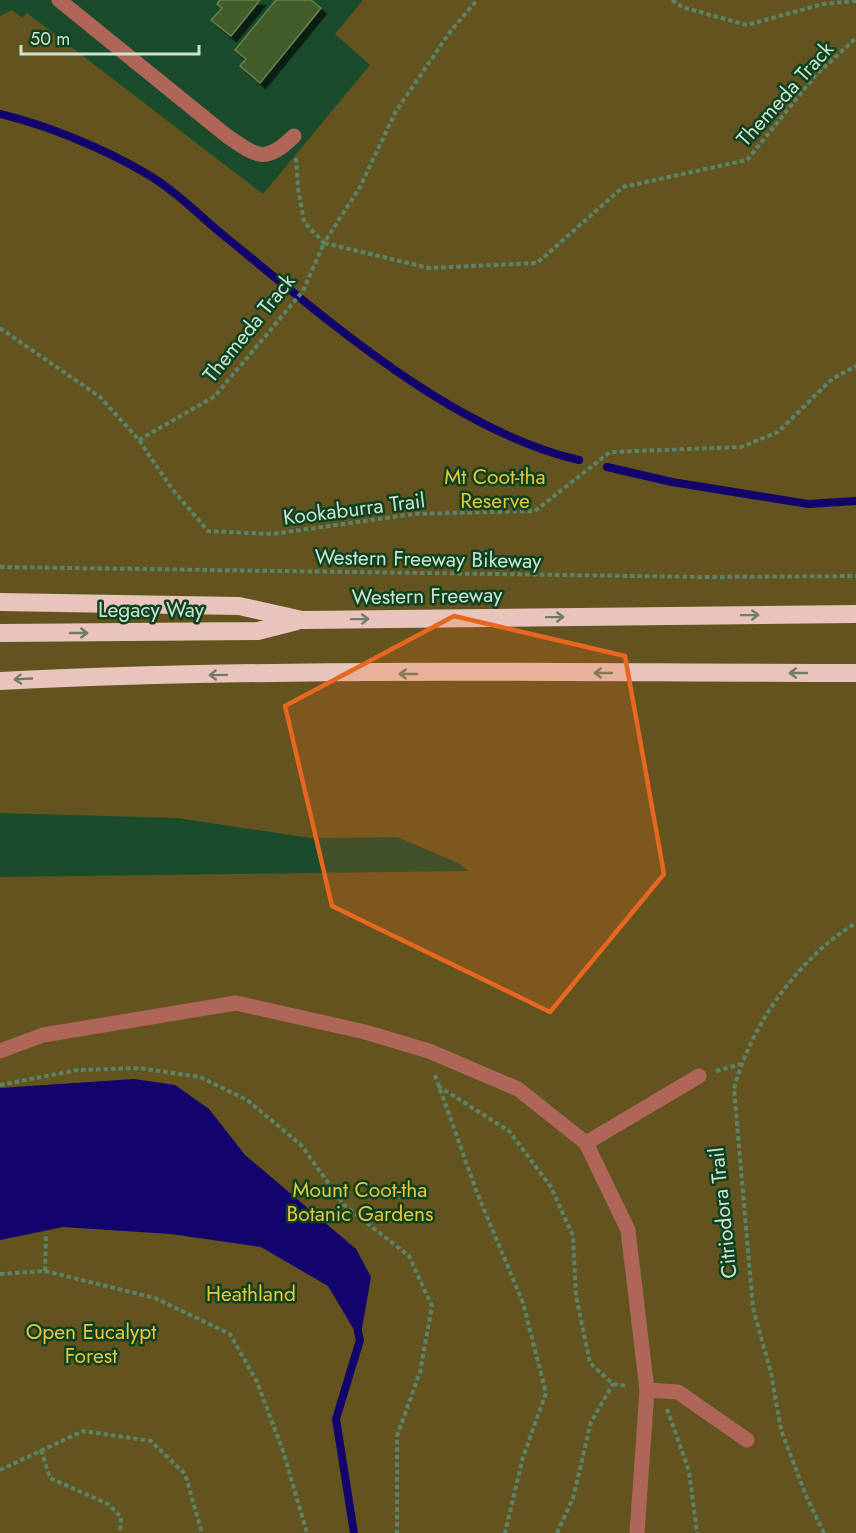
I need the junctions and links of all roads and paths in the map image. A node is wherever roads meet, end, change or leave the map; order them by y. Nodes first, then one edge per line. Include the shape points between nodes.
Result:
1 (59, 0) edge
2 (477, 0) edge
3 (672, 0) edge
4 (856, 1) edge
5 (856, 38) edge
6 (294, 136) joint
7 (324, 243) junction
8 (0, 328) edge
9 (856, 366) edge
10 (139, 440) junction
11 (0, 567) edge
12 (856, 576) edge
13 (0, 602) edge
14 (856, 614) edge
15 (302, 620) junction
16 (0, 633) edge
17 (856, 673) edge
18 (0, 681) edge
19 (856, 923) edge
20 (0, 1051) edge
21 (429, 1051) junction
22 (699, 1076) dead end
23 (0, 1085) edge
24 (437, 1085) junction
25 (586, 1143) junction
26 (46, 1233) dead end
27 (45, 1271) junction
28 (0, 1274) edge
29 (613, 1384) junction
30 (654, 1390) junction
31 (747, 1440) dead end
32 (41, 1450) junction
33 (0, 1470) edge
34 (120, 1533) edge
35 (202, 1533) edge
36 (307, 1533) edge
37 (397, 1533) edge
38 (505, 1533) edge
39 (557, 1533) edge
40 (637, 1533) edge
41 (697, 1533) edge
42 (824, 1533) edge

1 - 6 street via 255,155 277,153
2 - 7 path via 396,111 360,187
3 - 4 path via 682,7 747,25 824,4
5 - 7 path, Themeda Track via 815,76 747,160 623,187 537,263 429,268
6 - 7 path via 304,222
7 - 10 path, Themeda Track via 303,291 215,396
8 - 10 path, Kookaburra Trail via 100,397
9 - 10 path, Kookaburra Trail via 832,379 778,432 741,447 610,452 535,511 414,514 272,534 208,531 172,489
11 - 12 path, Western Freeway Bikeway via 706,578
13 - 15 highway, Western Freeway via 239,606
15 -> 14 highway, Western Freeway
16 -> 15 highway, Legacy Way via 258,631
17 -> 18 highway via 254,674
19 - 42 path, Citriodora Trail via 820,949 764,1015 734,1089 753,1308 771,1373 781,1430
20 - 21 street via 43,1035 236,1003
21 - 24 path
21 - 25 street via 518,1089
22 - 25 street
23 - 37 path via 78,1070 139,1068 200,1077 247,1100 301,1145 344,1204 409,1256 432,1306 420,1372 397,1436
24 - 29 path via 509,1131 551,1187 573,1236 576,1296 590,1363
24 - 38 path via 523,1303 546,1392 523,1457
25 - 30 street via 628,1230
26 - 27 path
27 - 28 path
27 - 36 path via 155,1298 230,1334 260,1392 283,1451
29 - 30 path
29 - 39 path via 591,1422 573,1498
30 - 31 street via 678,1392
30 - 40 street
30 - 41 path via 689,1472
32 - 33 path
32 - 34 path via 50,1478 108,1504 121,1517
32 - 35 path via 83,1431 151,1441 185,1474

